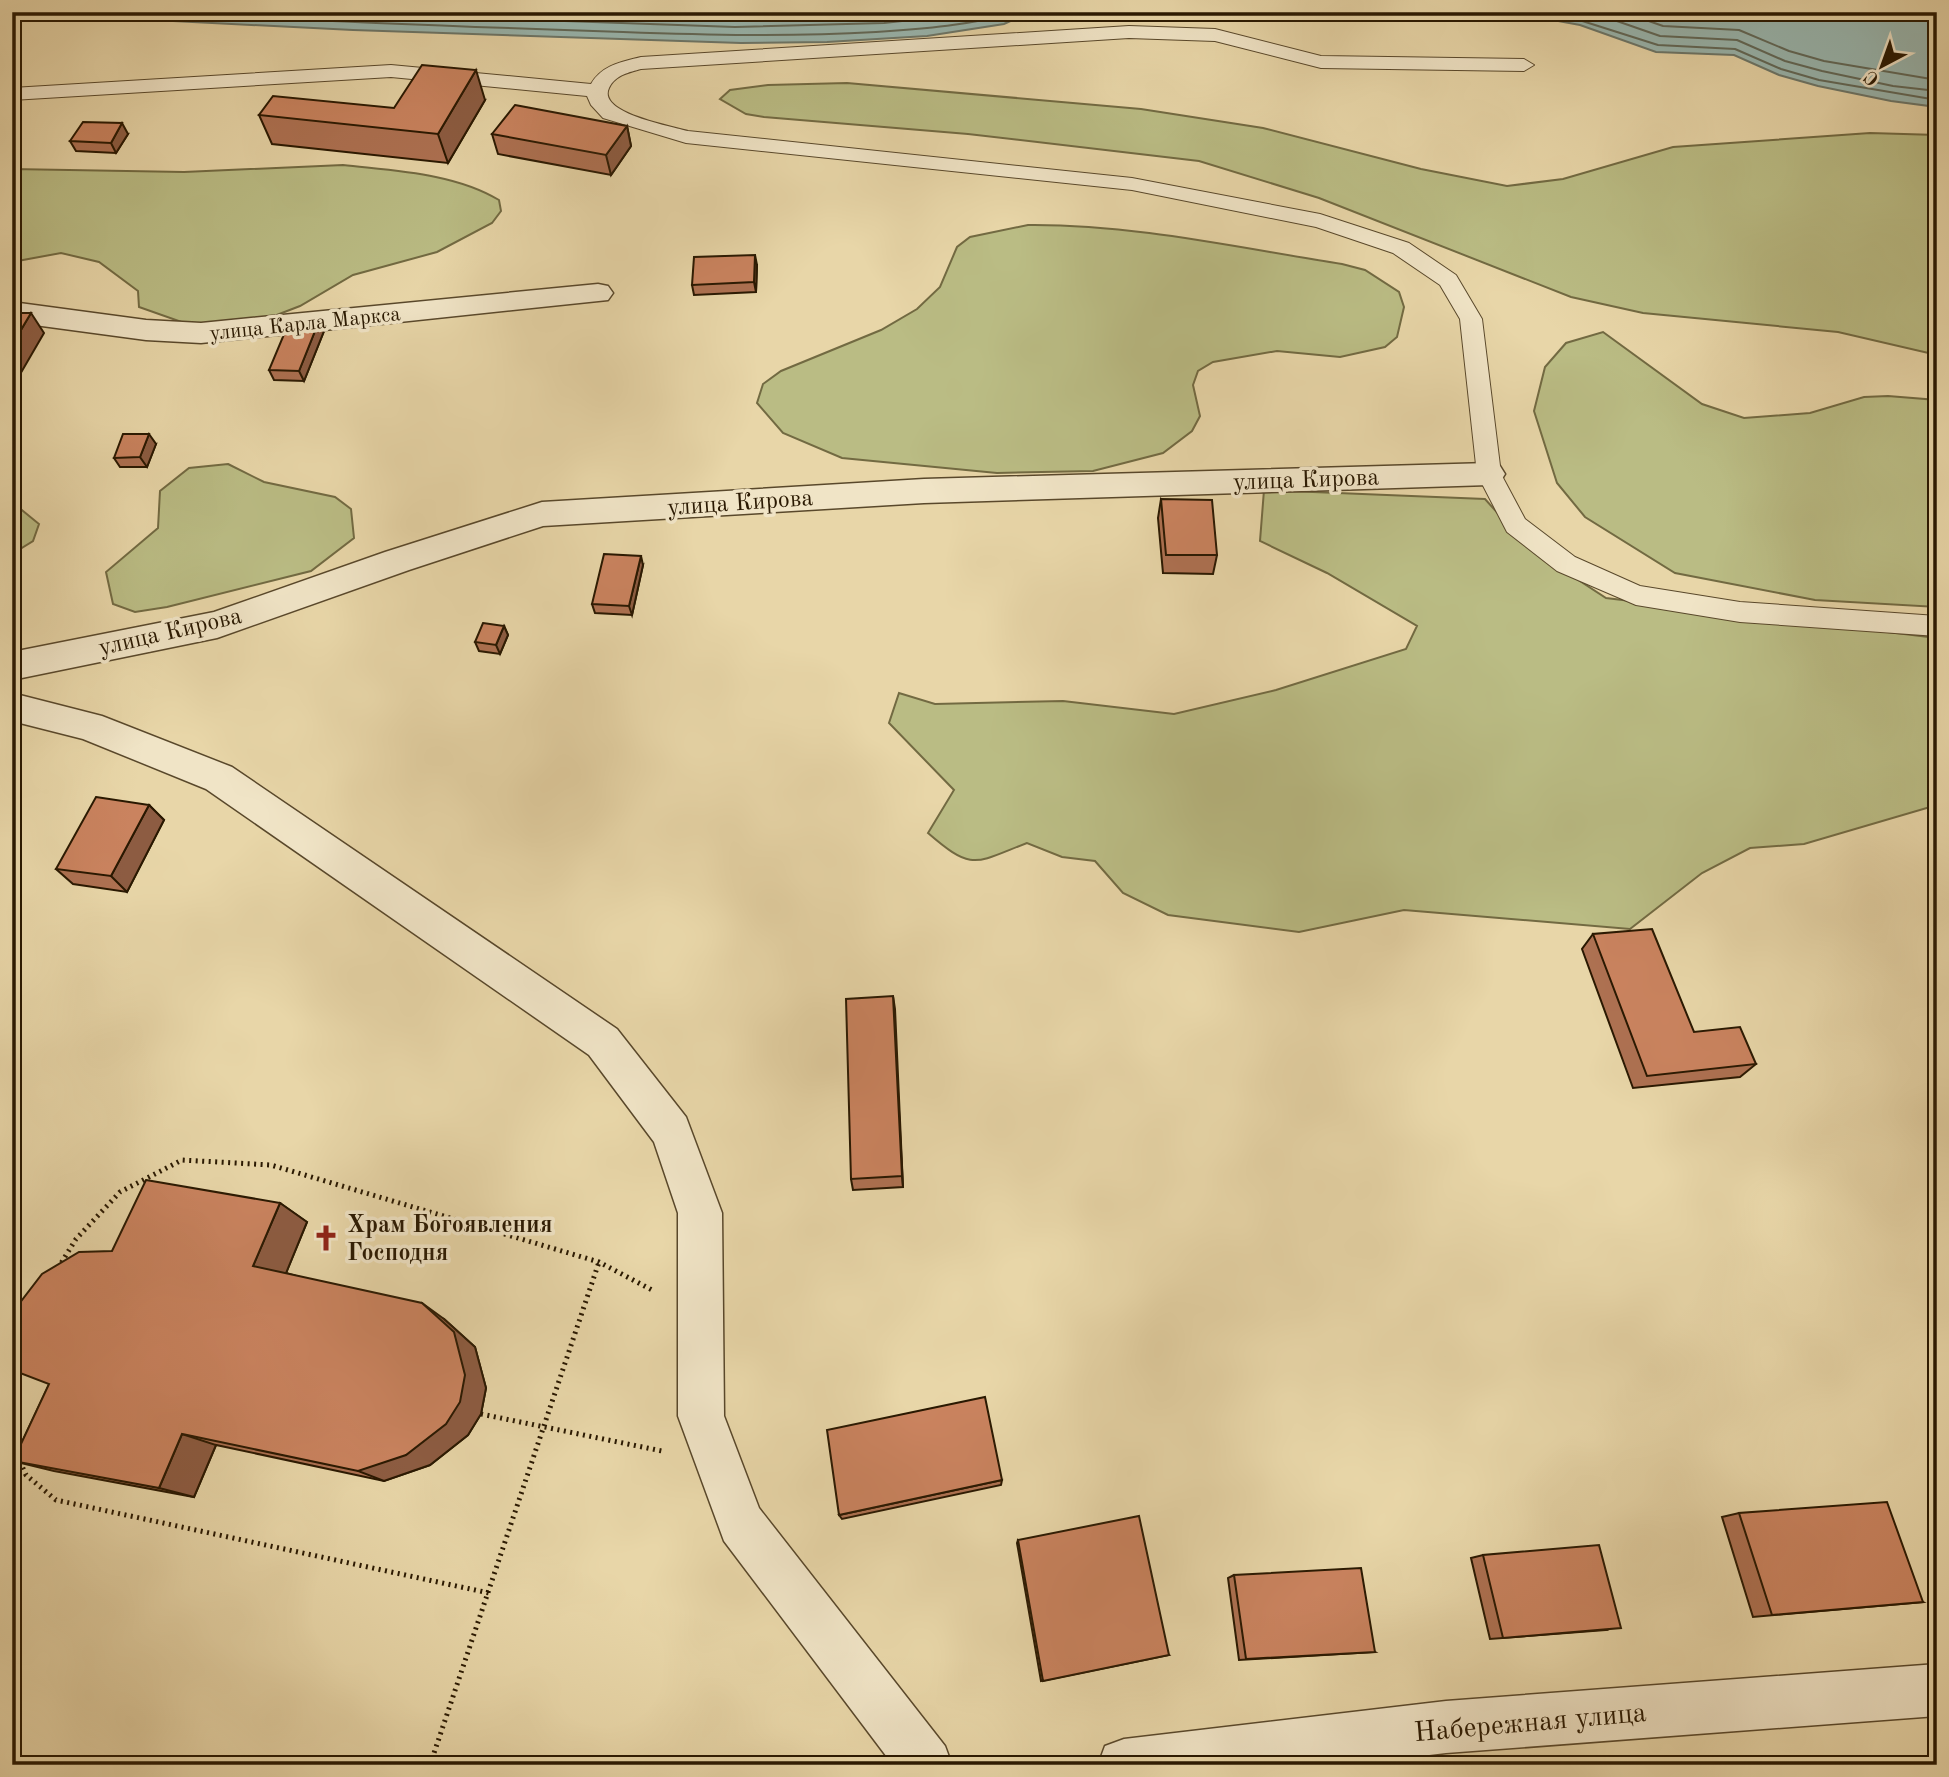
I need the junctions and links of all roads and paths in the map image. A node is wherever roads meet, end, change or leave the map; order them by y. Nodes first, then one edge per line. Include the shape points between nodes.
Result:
1 (1524, 65) dead end
2 (597, 92) junction
3 (12, 94) edge
4 (598, 293) dead end
5 (12, 312) edge
6 (1489, 474) junction
7 (1937, 626) edge
8 (12, 666) edge
9 (12, 707) edge
10 (599, 1262) junction
11 (54, 1273) edge
12 (702, 1316) junction
13 (19, 1354) edge
14 (12, 1378) edge
15 (481, 1414) dead end
16 (544, 1428) junction
17 (12, 1444) edge
18 (718, 1462) junction
19 (489, 1593) junction
20 (1937, 1690) edge
21 (430, 1765) edge
22 (926, 1765) edge
23 (1124, 1765) edge

1 - 2 lane via 1321,62 1215,35 1129,32 640,63 618,69 603,80
2 - 3 lane via 391,71
2 - 6 lane via 598,101 610,114 686,137 1132,184 1320,221 1401,248 1448,280 1471,319
4 - 5 street, улица Карла Маркса via 201,333
6 - 7 lane via 1516,526 1566,564 1636,595 1740,612
6 - 8 street, улица Кирова via 924,491 542,514 217,625
9 - 12 street via 89,726 219,778 603,1042 671,1131 700,1213
10 - 11 path via 271,1164 182,1160 120,1192 76,1239
10 - 12 path
10 - 16 path
12 - 18 street via 701,1416
13 - 14 path
15 - 16 path
16 - 18 path
16 - 19 path
17 - 19 path via 26,1475 56,1500
18 - 22 street via 741,1524
19 - 21 path
20 - 23 street, Набережная улица via 1446,1727

